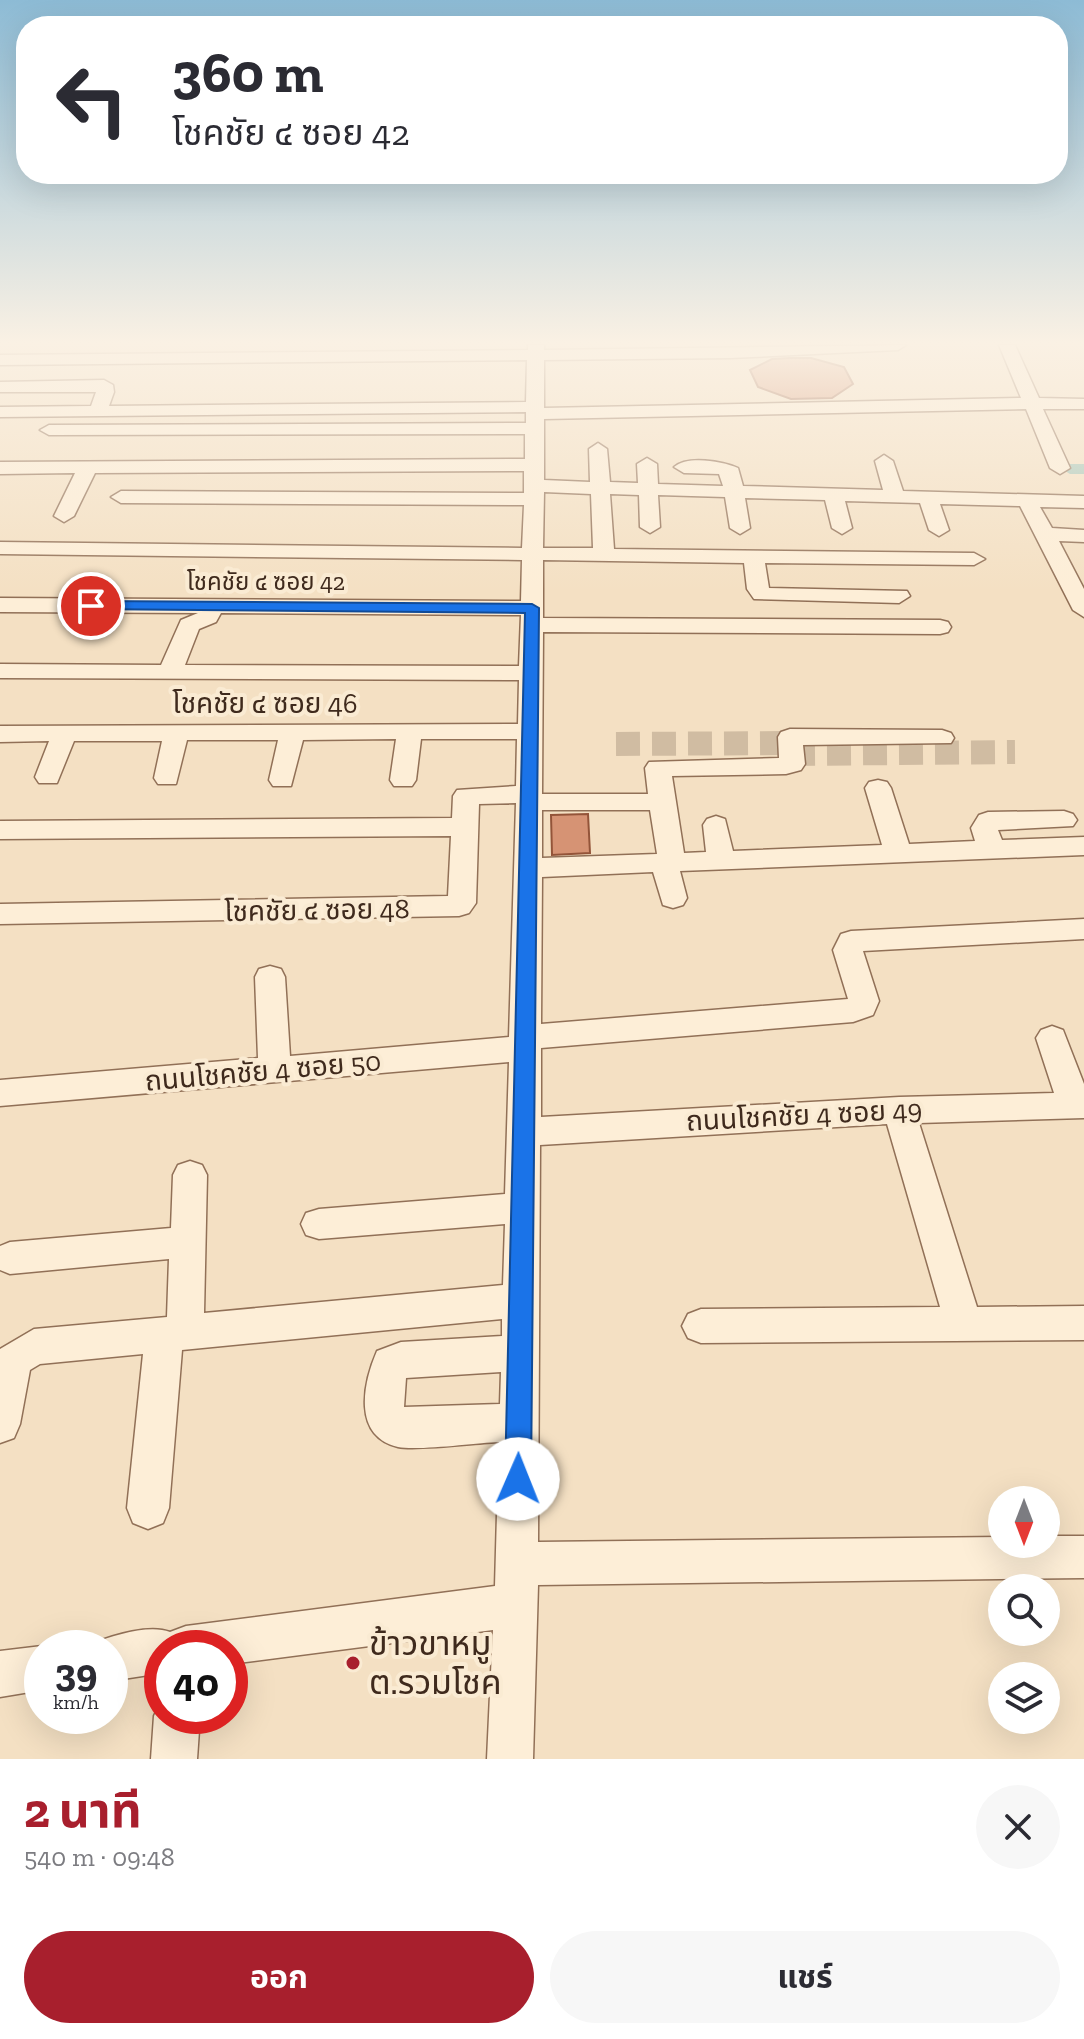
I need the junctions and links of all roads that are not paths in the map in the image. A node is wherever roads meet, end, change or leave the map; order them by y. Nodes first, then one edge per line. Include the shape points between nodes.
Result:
1 (150, 427) edge
2 (535, 427) edge
3 (1042, 427) edge
4 (14, 431) dead end
5 (598, 449) dead end
6 (884, 461) dead end
7 (647, 464) dead end
8 (359, 465) junction
9 (88, 467) junction
10 (684, 467) dead end
11 (0, 468) edge
12 (1060, 468) dead end
13 (534, 483) junction
14 (601, 488) junction
15 (648, 490) junction
16 (736, 493) junction
17 (834, 496) junction
18 (121, 497) dead end
19 (895, 497) junction
20 (354, 499) junction
21 (928, 499) junction
22 (1028, 502) junction
23 (1084, 502) edge
24 (64, 516) dead end
25 (650, 527) dead end
26 (740, 528) dead end
27 (842, 528) dead end
28 (939, 530) dead end
29 (1044, 534) junction
30 (1084, 536) edge
31 (0, 548) edge
32 (533, 552) junction
33 (604, 553) junction
34 (753, 555) junction
35 (974, 559) dead end
36 (1061, 569) junction
37 (1084, 570) edge
38 (899, 596) dead end
39 (0, 605) edge
40 (212, 606) junction
41 (1084, 608) edge
42 (532, 617) junction
43 (940, 627) dead end
44 (0, 671) edge
45 (170, 672) junction
46 (531, 673) junction
47 (410, 731) junction
48 (530, 731) junction
49 (176, 733) junction
50 (292, 733) junction
51 (0, 734) edge
52 (64, 734) junction
53 (942, 738) dead end
54 (48, 777) dead end
55 (167, 778) dead end
56 (282, 780) dead end
57 (403, 780) dead end
58 (878, 788) dead end
59 (529, 798) junction
60 (662, 802) junction
61 (1064, 820) dead end
62 (716, 825) dead end
63 (465, 827) junction
64 (0, 830) edge
65 (1084, 846) edge
66 (991, 849) junction
67 (898, 852) junction
68 (668, 859) junction
69 (721, 860) junction
70 (528, 868) junction
71 (673, 898) dead end
72 (0, 914) edge
73 (1084, 929) edge
74 (270, 977) dead end
75 (1052, 1038) dead end
76 (525, 1042) junction
77 (275, 1070) junction
78 (0, 1093) edge
79 (1080, 1105) edge
80 (899, 1110) junction
81 (524, 1132) junction
82 (190, 1175) dead end
83 (522, 1208) junction
84 (319, 1224) dead end
85 (188, 1242) junction
86 (10, 1258) dead end
87 (521, 1300) junction
88 (1084, 1323) edge
89 (964, 1324) junction
90 (701, 1326) dead end
91 (174, 1334) junction
92 (520, 1353) junction
93 (519, 1422) junction
94 (0, 1424) edge
95 (148, 1508) dead end
96 (1084, 1557) edge
97 (516, 1584) junction
98 (248, 1636) edge
99 (24, 1671) edge
100 (0, 1674) edge
101 (176, 1734) edge
102 (174, 1759) edge
103 (510, 1759) edge

1 - 4 street
2 - 13 street
3 - 12 street
5 - 14 street
6 - 19 street
7 - 15 street
8 - 9 street
8 - 13 street
8 - 20 street
9 - 11 street
9 - 24 street
10 - 16 street via 727,469
13 - 14 street
13 - 20 street
13 - 32 street
14 - 15 street
14 - 33 street
15 - 16 street
15 - 25 street
16 - 17 street
16 - 26 street
17 - 19 street
17 - 27 street
18 - 20 street
19 - 21 street
21 - 22 street
21 - 28 street
22 - 23 street
22 - 29 street
29 - 30 street
29 - 36 street
31 - 32 street
32 - 33 street
32 - 42 street
33 - 34 street
34 - 35 street
34 - 38 street via 762,594
36 - 37 street
36 - 41 street
39 - 40 street, โชคชัย ๔ ซอย 42
40 - 42 street, โชคชัย ๔ ซอย 42
40 - 45 street via 208,617 189,625
42 - 43 street, โชคชัย ๔ ซอย 42
42 - 46 street
44 - 45 street
45 - 46 street
46 - 48 street
47 - 48 street, โชคชัย ๔ ซอย 46
47 - 50 street, โชคชัย ๔ ซอย 46
47 - 57 street
48 - 59 street
49 - 50 street, โชคชัย ๔ ซอย 46
49 - 52 street, โชคชัย ๔ ซอย 46
49 - 55 street
50 - 56 street
51 - 52 street, โชคชัย ๔ ซอย 46
52 - 54 street
53 - 60 street via 790,737 792,764 786,766 658,768
58 - 67 street
59 - 60 street
59 - 63 street, โชคชัย ๔ ซอย 48 via 470,793
59 - 70 street
60 - 68 street
61 - 66 street via 988,821 984,828
62 - 69 street
63 - 64 street
63 - 72 street, โชคชัย ๔ ซอย 48 via 462,903 452,908
65 - 66 street
66 - 67 street
67 - 69 street
68 - 69 street
68 - 70 street
68 - 71 street
70 - 76 street
73 - 76 street, ถนนโชคชัย 4 ซอย 50 via 851,941 848,950 864,1001 853,1010
74 - 77 street
75 - 79 street
76 - 77 street, ถนนโชคชัย 4 ซอย 50
76 - 81 street
77 - 78 street, ถนนโชคชัย 4 ซอย 50
79 - 80 street, ถนนโชคชัย 4 ซอย 49
80 - 81 street, ถนนโชคชัย 4 ซอย 49
80 - 89 street
81 - 83 street
82 - 85 street
83 - 84 street
83 - 87 street
85 - 86 street
85 - 91 street
87 - 91 street
87 - 92 street
88 - 89 street
89 - 90 street
91 - 94 street via 34,1347 15,1358
91 - 95 street
92 - 93 street
92 - 93 street via 391,1364 385,1411 400,1428
93 - 97 street
96 - 97 street
97 - 98 street
97 - 103 street
99 - 100 street
101 - 102 street

